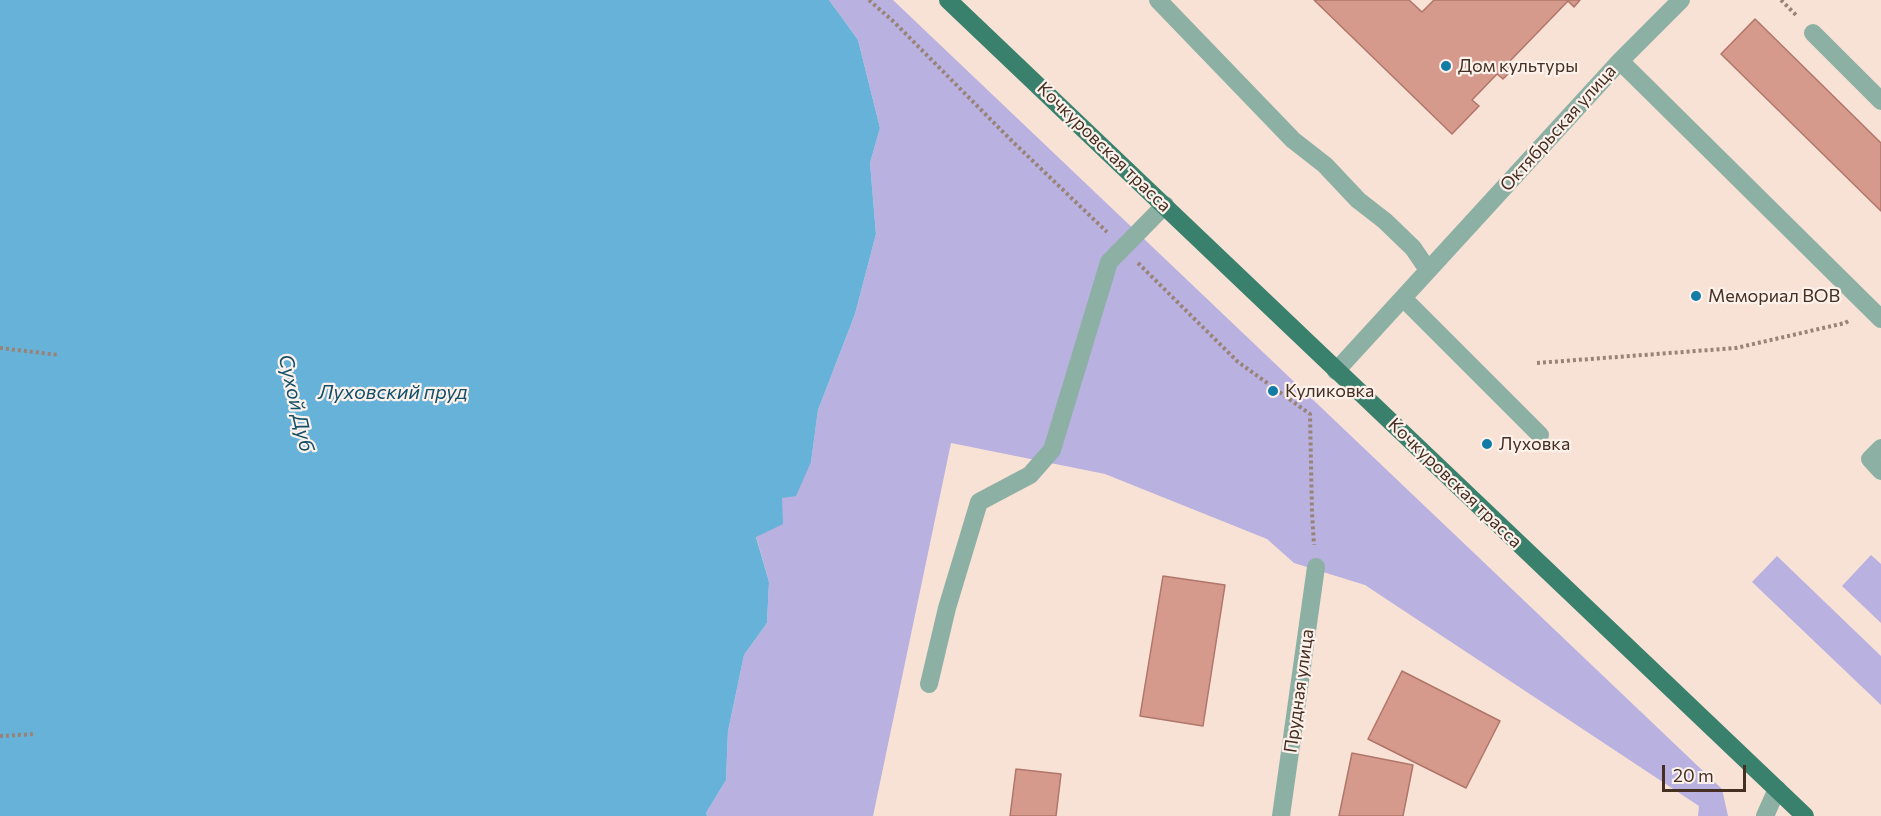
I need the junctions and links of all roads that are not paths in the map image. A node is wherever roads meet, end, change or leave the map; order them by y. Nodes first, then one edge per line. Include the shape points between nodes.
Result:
1 (948, 0) edge
2 (1158, 0) edge
3 (1681, 0) edge
4 (1813, 33) dead end
5 (1620, 61) junction
6 (1881, 101) edge
7 (1165, 205) junction
8 (1433, 264) junction
9 (1403, 298) junction
10 (1881, 319) edge
11 (1336, 370) junction
12 (1540, 435) dead end
13 (1881, 448) edge
14 (1881, 471) edge
15 (1316, 567) road end
16 (929, 684) dead end
17 (1777, 789) junction
18 (1281, 816) edge
19 (1765, 816) edge
20 (1805, 816) edge

1 - 7 main road, Кочкуровская трасса
2 - 8 street via 1293,141 1325,165 1358,200
3 - 5 street, Октябрьская улица
4 - 6 street
5 - 8 street, Октябрьская улица
5 - 10 street
7 - 11 main road, Кочкуровская трасса
7 - 16 street via 1109,262 1052,450 1030,475 978,502
8 - 9 street, Октябрьская улица
9 - 11 street, Октябрьская улица
9 - 12 street
11 - 17 main road, Кочкуровская трасса
13 - 14 street via 1870,459
15 - 18 street, Прудная улица
17 - 19 street
17 - 20 main road, Кочкуровская трасса

